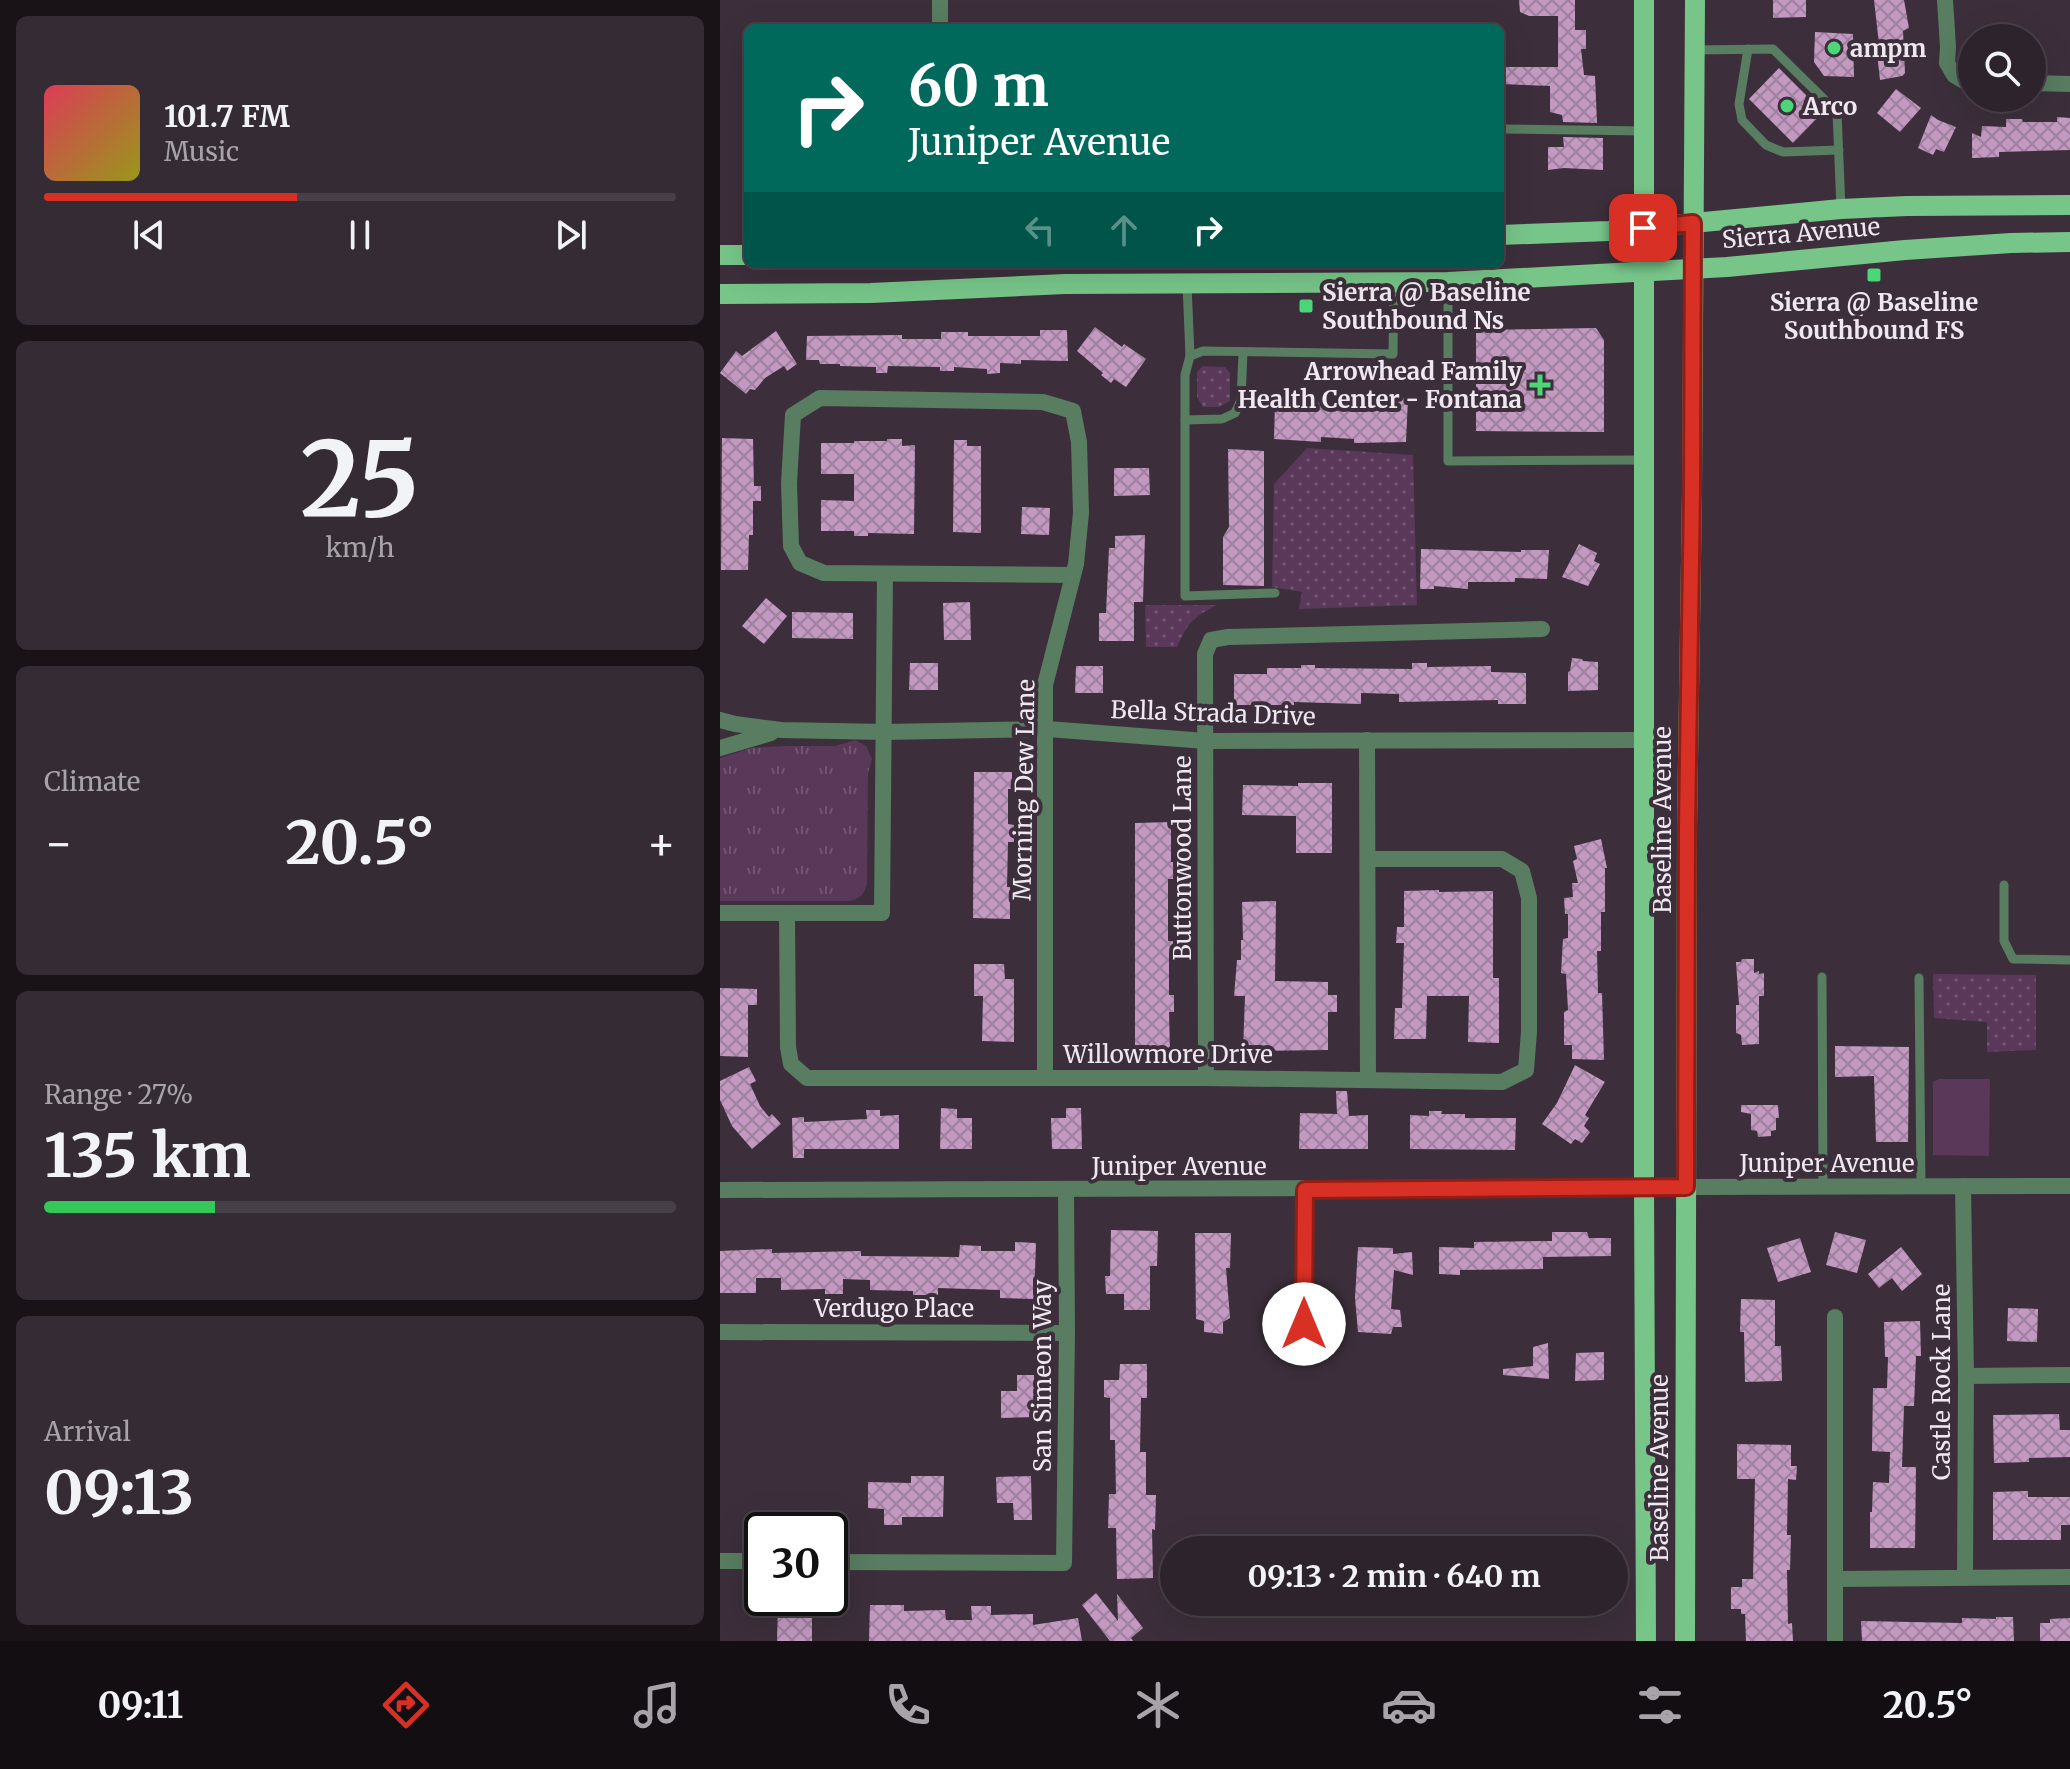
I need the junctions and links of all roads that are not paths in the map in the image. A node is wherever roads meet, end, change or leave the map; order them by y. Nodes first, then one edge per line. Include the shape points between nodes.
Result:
1 (940, 0) edge
2 (1644, 0) edge
3 (1695, 0) edge
4 (1945, 0) edge
5 (940, 24) edge
6 (1748, 49) junction
7 (1694, 50) junction
8 (1958, 77) edge
9 (2046, 83) edge
10 (2070, 84) edge
11 (1504, 129) edge
12 (1644, 131) junction
13 (1839, 150) junction
14 (2070, 205) edge
15 (1841, 209) junction
16 (1693, 223) junction
17 (1643, 228) junction
18 (1504, 235) edge
19 (2070, 242) edge
20 (720, 255) edge
21 (744, 255) edge
22 (1692, 268) junction
23 (1643, 270) junction
24 (1448, 282) junction
25 (1394, 283) junction
26 (1187, 284) junction
27 (720, 294) edge
28 (1243, 352) junction
29 (1190, 356) junction
30 (1185, 420) junction
31 (1644, 460) junction
32 (885, 574) junction
33 (1073, 575) junction
34 (1275, 593) dead end
35 (1542, 629) dead end
36 (720, 720) edge
37 (1047, 729) junction
38 (781, 730) junction
39 (885, 732) junction
40 (1367, 740) junction
41 (1644, 740) junction
42 (1206, 741) junction
43 (720, 748) edge
44 (1368, 859) junction
45 (2004, 885) dead end
46 (720, 913) edge
47 (787, 913) junction
48 (2070, 960) edge
49 (1822, 977) dead end
50 (1919, 978) dead end
51 (1045, 1078) junction
52 (1206, 1078) junction
53 (1368, 1080) junction
54 (1823, 1186) junction
55 (1921, 1186) junction
56 (1963, 1186) junction
57 (2070, 1186) edge
58 (1644, 1187) junction
59 (1686, 1187) junction
60 (720, 1190) edge
61 (1066, 1190) junction
62 (1305, 1190) junction
63 (1835, 1317) dead end
64 (1304, 1324) dead end
65 (720, 1332) edge
66 (1067, 1333) junction
67 (2070, 1375) edge
68 (1966, 1376) junction
69 (720, 1561) edge
70 (744, 1561) edge
71 (848, 1562) edge
72 (2070, 1577) edge
73 (1965, 1578) junction
74 (1835, 1579) junction
75 (1646, 1641) edge
76 (1685, 1641) edge
77 (1835, 1641) edge

1 - 5 street
2 - 12 main road, Baseline Avenue
3 - 7 main road, Baseline Avenue
4 - 8 street via 1947,63
6 - 7 lane
6 - 13 lane via 1773,49 1837,112
6 - 13 lane via 1739,104 1742,120 1766,145 1783,152
7 - 16 main road, Baseline Avenue
9 - 10 street
11 - 12 lane
12 - 17 main road, Baseline Avenue
13 - 15 lane
14 - 15 main road, Sierra Avenue
15 - 16 main road, Sierra Avenue
16 - 17 main road, Sierra Avenue
16 - 22 main road, Baseline Avenue
17 - 18 main road, Sierra Avenue
17 - 23 main road, Baseline Avenue
19 - 22 main road, Sierra Avenue
20 - 21 main road
22 - 23 main road, Sierra Avenue
22 - 59 main road, Baseline Avenue
23 - 24 main road, Sierra Avenue
23 - 31 main road, Baseline Avenue
24 - 25 main road, Sierra Avenue
24 - 31 lane via 1448,461
25 - 26 main road, Sierra Avenue
25 - 28 lane via 1393,354
26 - 27 main road, Sierra Avenue
26 - 29 lane
28 - 29 lane via 1203,351
28 - 30 lane via 1241,400 1235,413 1222,419
29 - 30 lane
30 - 34 lane via 1185,596
31 - 41 main road, Baseline Avenue
32 - 33 street
32 - 33 street, Morning Dew Lane via 824,573 800,563 791,546 793,415 820,398 1043,402 1073,411 1081,513
32 - 39 street
33 - 37 street, Morning Dew Lane via 1045,685
35 - 42 street, Buttonwood Lane via 1211,640 1205,654
36 - 38 street, Bella Strada Drive
37 - 39 street, Bella Strada Drive
37 - 42 street, Bella Strada Drive
37 - 51 street, Morning Dew Lane
38 - 39 street, Bella Strada Drive
38 - 43 street, Bella Strada Drive
39 - 47 street via 882,913
40 - 41 street, Bella Strada Drive
40 - 42 street, Bella Strada Drive
40 - 44 street
41 - 58 main road, Baseline Avenue
42 - 52 street, Buttonwood Lane
44 - 53 street
44 - 53 street, Willowmore Drive via 1502,859 1522,871 1529,898 1526,1070 1502,1082
45 - 48 lane via 2004,941 2013,959
46 - 47 street
47 - 51 street, Willowmore Drive via 788,1047 791,1064 807,1078
49 - 54 lane
50 - 55 lane
51 - 52 street, Willowmore Drive
52 - 53 street, Willowmore Drive
54 - 55 street, Juniper Avenue
54 - 59 street, Juniper Avenue
55 - 56 street, Juniper Avenue
56 - 57 street, Juniper Avenue
56 - 68 street, Castle Rock Lane
58 - 59 street, Juniper Avenue
58 - 62 street, Juniper Avenue
58 - 75 main road, Baseline Avenue
59 - 76 main road, Baseline Avenue
60 - 61 street, Juniper Avenue
61 - 62 street, Juniper Avenue
61 - 66 street, San Simeon Way
62 - 64 street
63 - 74 street
65 - 66 street, Verdugo Place
66 - 71 street, San Simeon Way via 1064,1563
67 - 68 street
68 - 73 street, Castle Rock Lane
69 - 70 street
72 - 73 street
73 - 74 street
74 - 77 street

